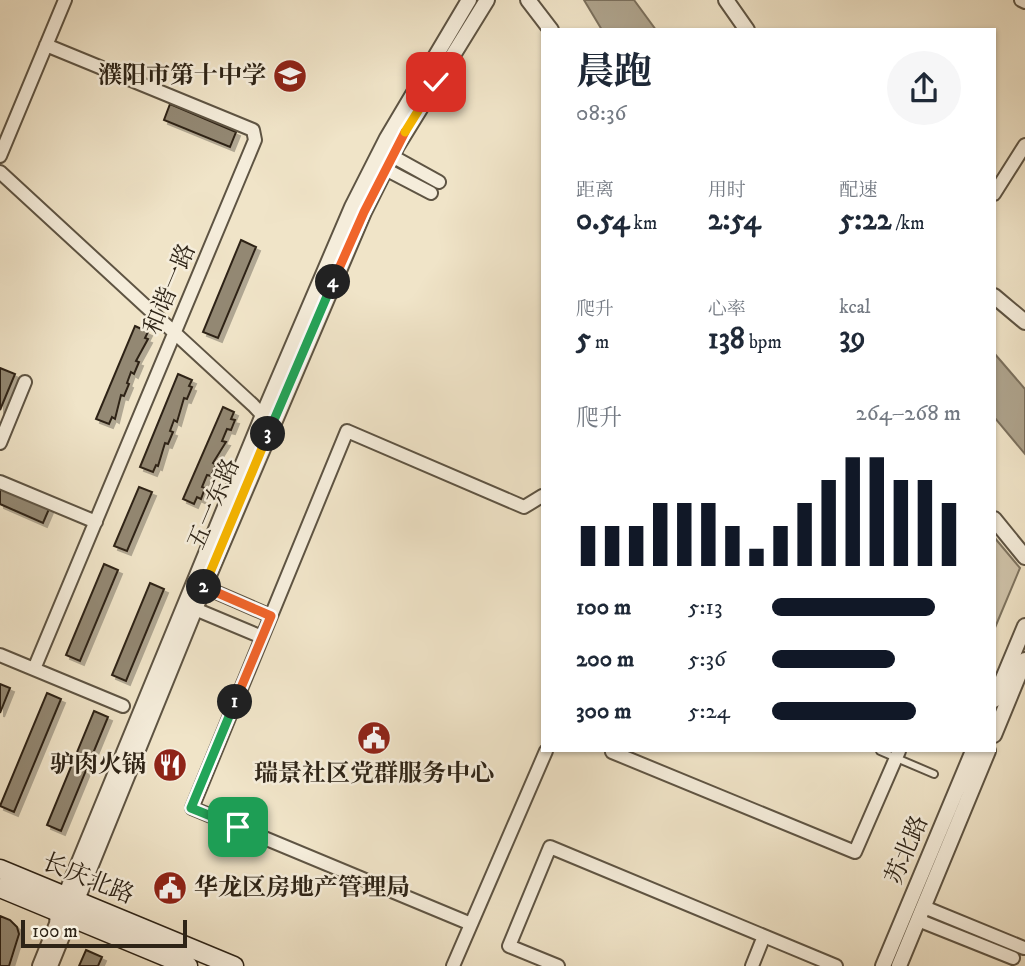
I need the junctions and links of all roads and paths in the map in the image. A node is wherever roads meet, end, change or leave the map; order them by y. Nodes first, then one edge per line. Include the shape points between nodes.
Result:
1 (65, 0) edge
2 (469, 0) edge
3 (487, 0) edge
4 (528, 0) edge
5 (726, 0) edge
6 (549, 28) edge
7 (746, 28) edge
8 (46, 45) junction
9 (1025, 145) edge
10 (0, 156) edge
11 (388, 163) junction
12 (0, 172) edge
13 (439, 182) dead end
14 (996, 191) edge
15 (431, 193) dead end
16 (996, 298) edge
17 (1025, 322) edge
18 (175, 332) junction
19 (25, 382) dead end
20 (267, 420) junction
21 (0, 443) edge
22 (0, 482) edge
23 (541, 497) edge
24 (996, 521) edge
25 (96, 522) junction
26 (1025, 557) edge
27 (204, 587) junction
28 (195, 609) junction
29 (271, 616) junction
30 (1025, 626) edge
31 (262, 637) junction
32 (0, 655) edge
33 (1025, 660) edge
34 (34, 669) junction
35 (996, 695) edge
36 (123, 706) dead end
37 (996, 730) edge
38 (546, 752) edge
39 (612, 752) dead end
40 (973, 752) edge
41 (988, 752) edge
42 (897, 755) edge
43 (934, 775) dead end
44 (0, 869) edge
45 (0, 888) edge
46 (67, 907) junction
47 (921, 913) junction
48 (471, 924) junction
49 (764, 936) junction
50 (1024, 947) edge
51 (1014, 962) edge
52 (40, 966) edge
53 (50, 966) edge
54 (188, 966) edge
55 (234, 966) edge
56 (453, 966) edge
57 (558, 966) edge
58 (752, 966) edge
59 (836, 966) edge
60 (883, 966) edge
61 (899, 966) edge

1 - 8 street
2 - 20 street, 五一东路 via 368,173
3 - 11 street, 五一东路
4 - 6 street
5 - 7 street
8 - 10 street
8 - 18 street, 和谐一路 via 253,130 255,140
9 - 14 street
11 - 13 street
11 - 15 street
11 - 20 street, 五一东路
12 - 18 street
16 - 17 street
18 - 20 street
18 - 25 street, 和谐一路
19 - 21 street
20 - 27 street, 五一东路
20 - 46 street, 五一东路
22 - 25 street
23 - 29 street via 524,507 347,431
24 - 26 street
25 - 34 street, 和谐一路
27 - 28 street, 五一东路
27 - 29 street
28 - 31 street
28 - 46 street, 五一东路
29 - 31 street
30 - 35 street
31 - 48 street via 191,808
32 - 34 street
33 - 37 street
34 - 36 street
38 - 48 street
39 - 42 street via 855,852
40 - 60 street, 苏北路
41 - 47 street, 苏北路
42 - 43 lane
44 - 46 main road, 长庆北路
45 - 46 main road, 长庆北路
46 - 52 street, 五一东路
46 - 53 street, 五一东路
46 - 54 main road, 长庆北路
46 - 55 main road, 长庆北路
47 - 50 street
47 - 51 street
47 - 61 street, 苏北路
48 - 56 street
49 - 57 street via 550,847 509,946
49 - 58 street
49 - 59 street
50 - 51 street

